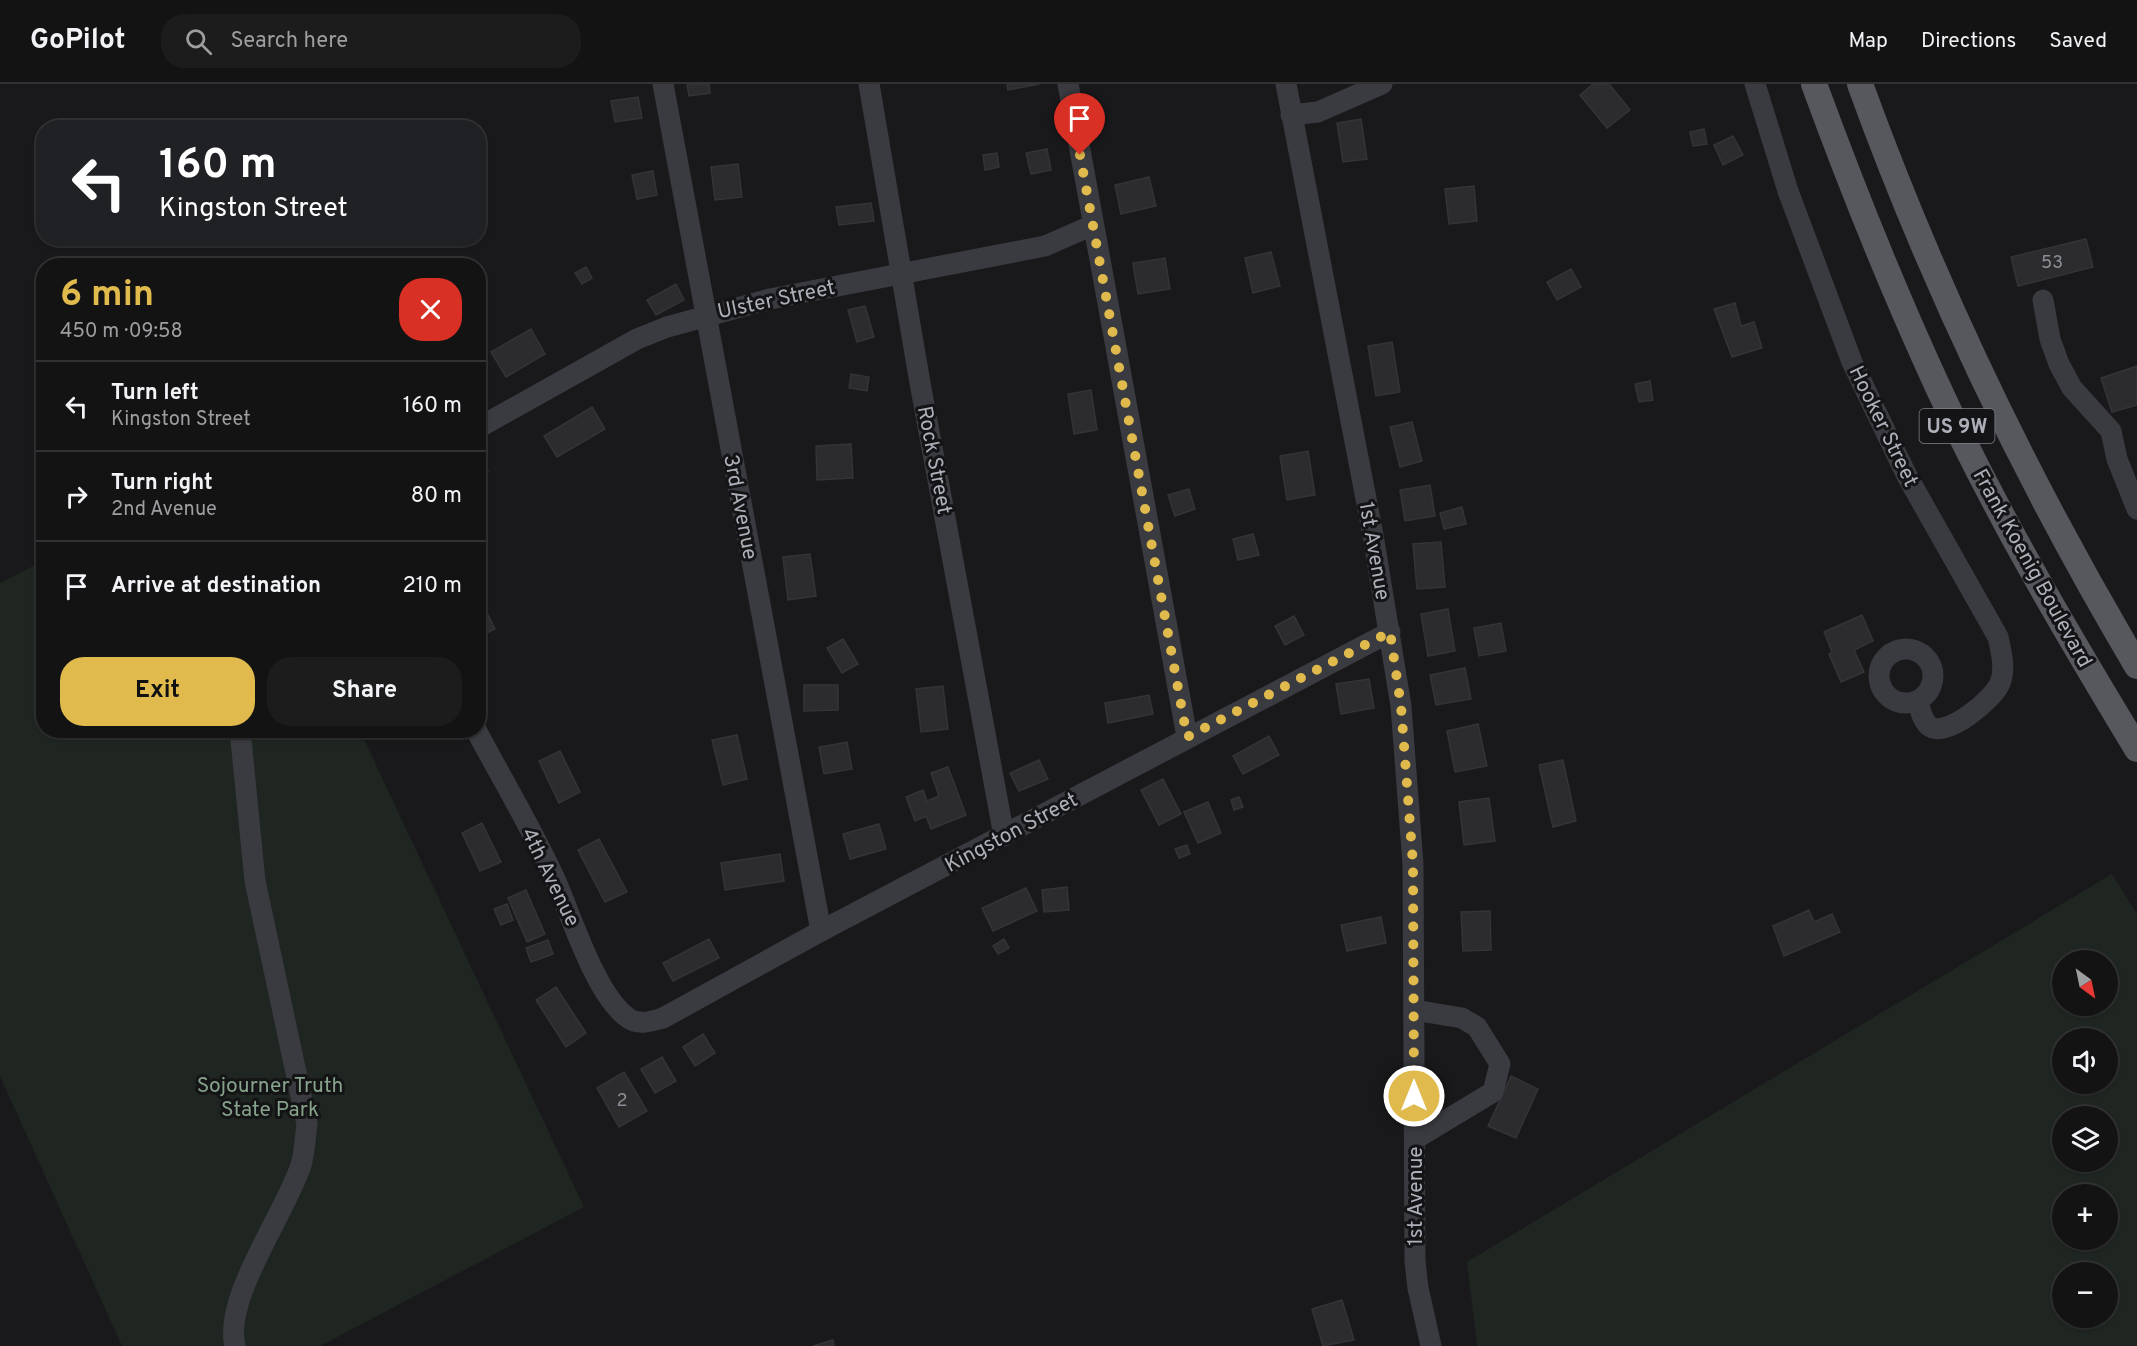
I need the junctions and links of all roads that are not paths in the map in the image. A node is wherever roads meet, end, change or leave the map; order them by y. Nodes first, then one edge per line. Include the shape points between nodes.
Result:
1 (663, 84) edge
2 (869, 84) edge
3 (1068, 84) edge
4 (1286, 84) edge
5 (1382, 84) edge
6 (1755, 84) edge
7 (1814, 84) edge
8 (1860, 84) edge
9 (1291, 115) junction
10 (1093, 225) junction
11 (902, 273) junction
12 (2043, 300) dead end
13 (704, 315) junction
14 (486, 424) edge
15 (2137, 509) edge
16 (1390, 632) junction
17 (2137, 666) edge
18 (1918, 701) dead end
19 (1187, 737) junction
20 (241, 738) edge
21 (480, 738) edge
22 (2137, 749) edge
23 (1004, 836) junction
24 (821, 931) junction
25 (1414, 1010) junction
26 (629, 1020) joint
27 (1415, 1138) junction
28 (235, 1346) edge
29 (1431, 1346) edge

1 - 13 street, 3rd Avenue
2 - 11 street, Rock Street
3 - 10 street
4 - 9 street, 1st Avenue
5 - 9 street via 1318,112
6 - 18 street, Hooker Street via 1788,191 1852,362 1907,476 1998,637 2003,660 2001,682 1987,702 1961,720 1937,729 1922,717
7 - 22 main road, Frank Koenig Boulevard / US 9W via 1936,384 2031,569
8 - 17 main road, Frank Koenig Boulevard / US 9W via 1975,366 2068,548
9 - 16 street, 1st Avenue
10 - 11 street, Ulster Street via 1045,246
10 - 19 street
11 - 13 street, Ulster Street
11 - 23 street, Rock Street
12 - 15 street via 2059,364 2072,388 2111,431 2117,459
13 - 14 street, Ulster Street via 637,339
13 - 24 street, 3rd Avenue
16 - 19 street, Kingston Street
16 - 25 street, 1st Avenue via 1401,706 1413,864
19 - 23 street, Kingston Street
20 - 28 street via 255,881 307,1124 302,1164 238,1296 232,1335
21 - 26 street, 4th Avenue via 553,875 598,978 613,1004
23 - 24 street, Kingston Street
24 - 26 street, Kingston Street via 663,1018 644,1023
25 - 27 street, 1st Avenue
25 - 27 street via 1462,1018 1477,1027 1500,1064 1493,1092
27 - 29 street, 1st Avenue via 1416,1270

